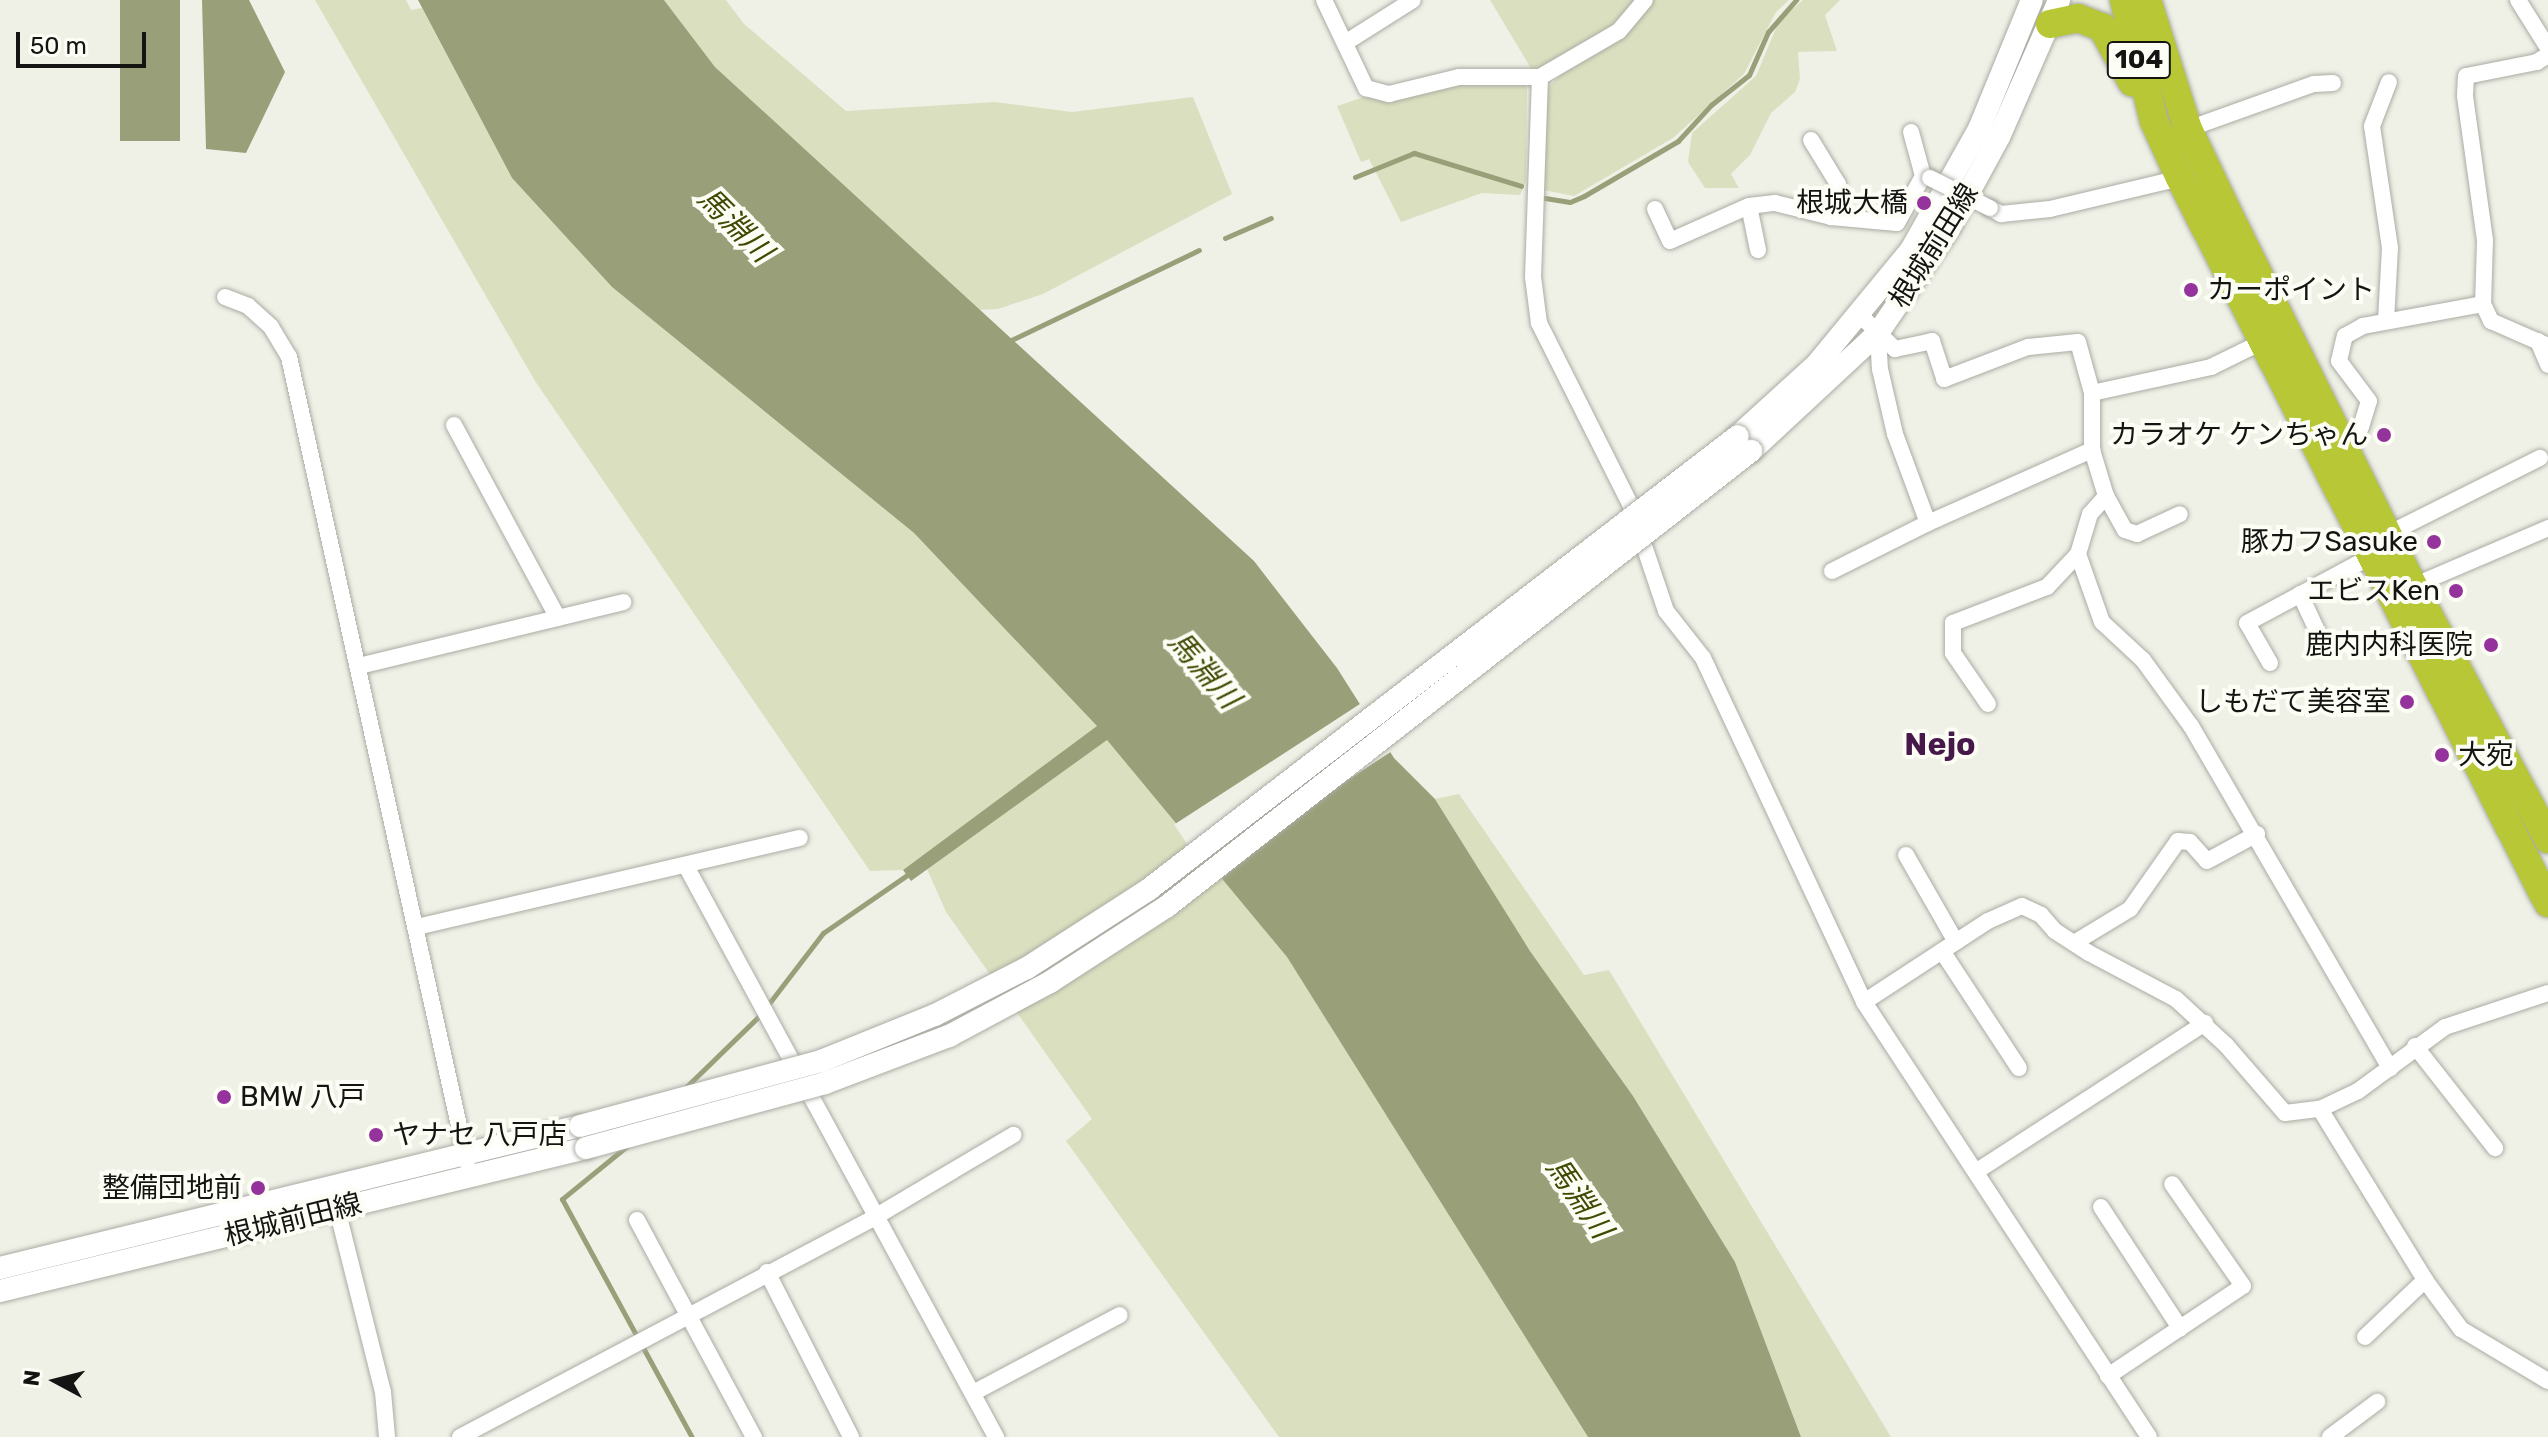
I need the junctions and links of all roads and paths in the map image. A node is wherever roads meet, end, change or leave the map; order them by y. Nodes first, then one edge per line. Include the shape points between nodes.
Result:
1 (1324, 0) edge
2 (1413, 0) edge
3 (1645, 0) edge
4 (2032, 0) edge
5 (2124, 0) edge
6 (2147, 0) edge
7 (2518, 0) edge
8 (2054, 12) edge
9 (1345, 43) junction
10 (2548, 48) edge
11 (2548, 55) edge
12 (1540, 77) junction
13 (2389, 82) dead end
14 (2333, 83) dead end
15 (2154, 121) junction
16 (2188, 129) junction
17 (1911, 132) dead end
18 (1811, 140) dead end
19 (1927, 177) junction
20 (2180, 178) junction
21 (1749, 206) junction
22 (1655, 209) dead end
23 (1831, 217) junction
24 (1758, 250) dead end
25 (225, 297) dead end
26 (2483, 304) junction
27 (1860, 315) junction
28 (2386, 321) junction
29 (1878, 333) junction
30 (2262, 342) junction
31 (2543, 343) edge
32 (2548, 365) edge
33 (2092, 393) junction
34 (454, 425) dead end
35 (1744, 443) junction
36 (2330, 449) junction
37 (2092, 450) junction
38 (2540, 458) dead end
39 (2106, 496) junction
40 (2180, 514) dead end
41 (1928, 523) junction
42 (2548, 528) edge
43 (2380, 545) junction
44 (2078, 554) junction
45 (1832, 571) dead end
46 (2413, 586) junction
47 (2300, 594) junction
48 (623, 602) dead end
49 (558, 618) junction
50 (2320, 637) dead end
51 (2270, 663) dead end
52 (359, 666) junction
53 (1988, 704) dead end
54 (2257, 834) junction
55 (800, 838) dead end
56 (2548, 839) edge
57 (1906, 855) dead end
58 (686, 866) junction
59 (2541, 871) edge
60 (2548, 903) edge
61 (417, 927) junction
62 (2074, 943) junction
63 (1949, 946) junction
64 (2548, 993) edge
65 (1864, 1002) junction
66 (2205, 1023) junction
67 (2415, 1046) junction
68 (2019, 1068) dead end
69 (2390, 1068) junction
70 (2320, 1109) junction
71 (1013, 1135) dead end
72 (2495, 1148) dead end
73 (468, 1165) junction
74 (1977, 1171) junction
75 (2172, 1184) dead end
76 (2101, 1207) dead end
77 (337, 1209) junction
78 (875, 1217) junction
79 (637, 1220) dead end
80 (0, 1268) edge
81 (767, 1272) junction
82 (2425, 1280) junction
83 (0, 1291) edge
84 (687, 1314) junction
85 (1120, 1315) dead end
86 (2180, 1328) junction
87 (2365, 1337) dead end
88 (2108, 1376) junction
89 (2548, 1381) edge
90 (973, 1393) junction
91 (2377, 1402) dead end
92 (482, 1432) edge
93 (387, 1437) edge
94 (460, 1437) edge
95 (754, 1437) edge
96 (851, 1437) edge
97 (996, 1437) edge
98 (2149, 1437) edge
99 (2330, 1437) edge

1 - 9 street
2 - 9 street
3 - 12 street via 1619,31
4 - 27 street, 根城前田線 via 1979,129 1911,250
5 - 15 highway, 104
6 - 16 highway, 104
7 - 10 street
8 - 15 highway via 2102,27
8 - 29 street, 根城前田線 via 1999,137 1949,229
9 - 12 street via 1374,94 1459,77
11 - 26 street via 2537,62 2466,76 2485,241
12 - 65 street via 1533,277 1539,323 1630,504 1666,611 1703,658
13 - 28 street via 2372,126 2390,248
14 - 16 street
15 - 20 highway, 104
16 - 36 highway, 104
17 - 19 street
18 - 23 street via 1838,184
19 - 20 street, bridge via 2001,214 2050,209
19 - 23 street via 1897,223
20 - 30 highway, 104
21 - 22 street via 1670,241
21 - 23 street via 1775,203
21 - 24 street
25 - 52 street via 248,306 271,327 289,357
26 - 28 street
26 - 31 street via 2491,321
27 - 29 street
27 - 35 street, 根城前田線
28 - 36 street via 2345,336 2339,361 2369,401 2361,427
29 - 33 street via 1895,349 1932,341 1944,379 2028,347 2078,342
29 - 35 street, 根城前田線
29 - 41 street via 1880,369 1895,434
30 - 33 street via 2211,367
30 - 36 highway, 104
31 - 32 street
33 - 37 street
34 - 49 street
35 - 73 street, 根城前田線, bridge via 1160,881 1027,968 935,1015 821,1061 580,1126
35 - 73 street, 根城前田線, bridge via 1166,907 1050,982 949,1036 825,1083 586,1148
36 - 43 highway, 104
37 - 39 street
37 - 41 street
38 - 43 street
39 - 40 street via 2125,530 2137,534
39 - 44 street via 2090,514
41 - 45 street
42 - 46 street
43 - 46 highway, 104
43 - 47 street
43 - 59 highway, 104
44 - 53 street via 2047,587 1953,623 1953,653
44 - 54 street via 2102,622 2143,660
46 - 56 highway, 104
47 - 50 street
47 - 51 street via 2247,623
48 - 49 street
49 - 52 street
52 - 61 street
54 - 62 street via 2207,861 2190,842 2178,841 2130,909
54 - 69 street
55 - 58 street
57 - 63 street
58 - 61 street
58 - 78 street
59 - 60 highway, 104
61 - 73 street
62 - 63 street via 2022,906
62 - 66 street via 2176,999
63 - 65 street
63 - 68 street
64 - 67 street via 2445,1027
65 - 74 street
66 - 70 street via 2285,1113
66 - 74 street
67 - 69 street
67 - 72 street
69 - 70 street
70 - 82 street
71 - 78 street
73 - 77 street, 根城前田線
73 - 80 street, 根城前田線
74 - 88 street
75 - 86 street via 2243,1286
76 - 86 street
77 - 83 street, 根城前田線
77 - 93 street via 383,1392
78 - 81 street
78 - 90 street
79 - 84 street
81 - 84 street
81 - 96 street
82 - 87 street
82 - 89 street via 2461,1329
84 - 92 street
84 - 95 street
85 - 90 street
86 - 88 street
88 - 98 street
90 - 97 street
91 - 99 street
92 - 94 street

